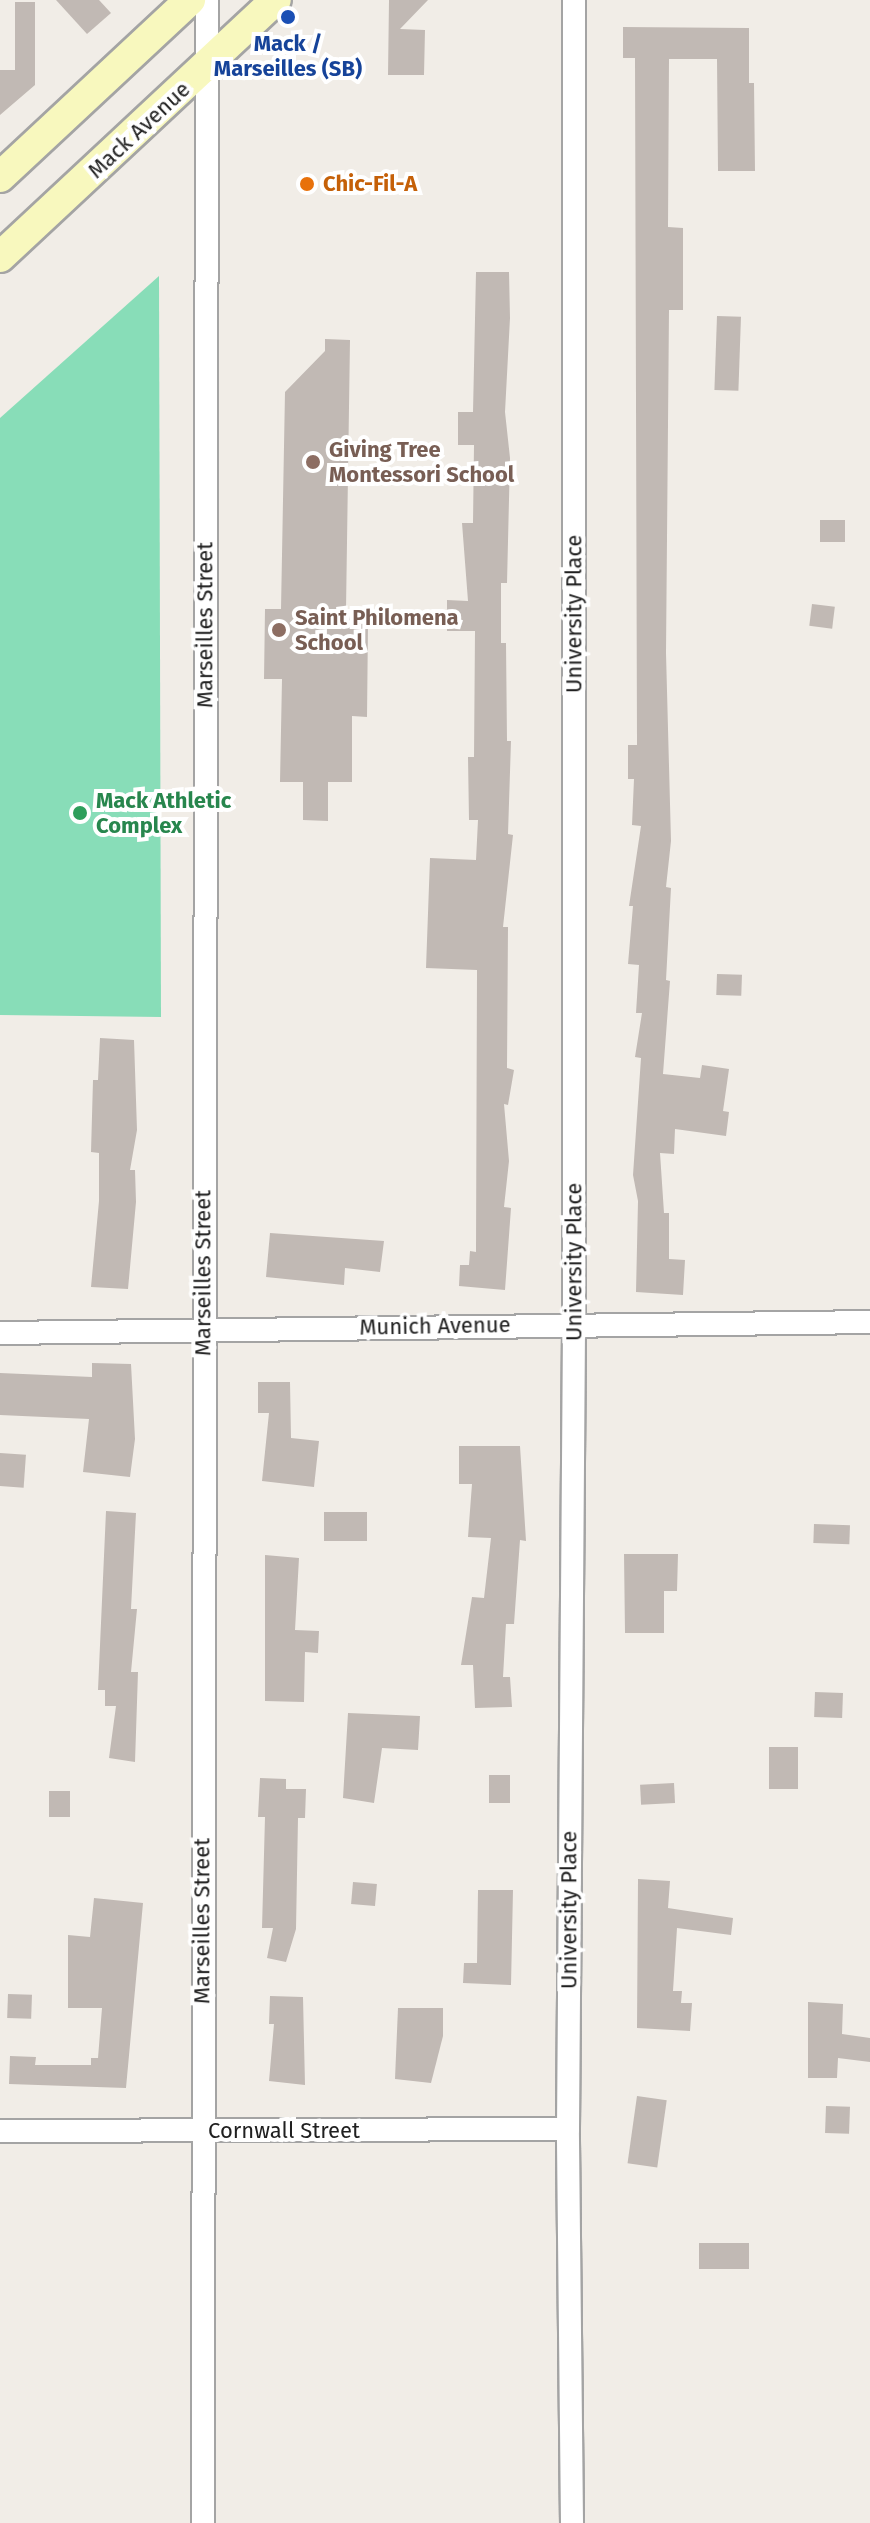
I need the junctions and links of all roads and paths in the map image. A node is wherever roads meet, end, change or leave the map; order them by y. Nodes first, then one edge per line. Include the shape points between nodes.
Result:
1 (276, 0) edge
2 (574, 0) edge
3 (201, 7) edge
4 (206, 68) junction
5 (0, 177) edge
6 (0, 257) edge
7 (870, 1322) edge
8 (574, 1324) junction
9 (203, 1328) junction
10 (0, 1333) edge
11 (568, 2129) junction
12 (0, 2131) edge
13 (202, 2131) junction
14 (203, 2523) edge
15 (572, 2523) edge

1 - 4 main road, Mack Avenue
2 - 8 street, University Place
3 - 4 street, Marseilles Street
3 - 5 main road
4 - 6 main road, Mack Avenue
4 - 9 street, Marseilles Street
7 - 8 street, Munich Avenue
8 - 9 street, Munich Avenue
8 - 11 street, University Place
9 - 10 street, Munich Avenue
9 - 13 street, Marseilles Street
11 - 13 street, Cornwall Street
11 - 15 street, University Place
12 - 13 street, Cornwall Street
13 - 14 street, Marseilles Street

